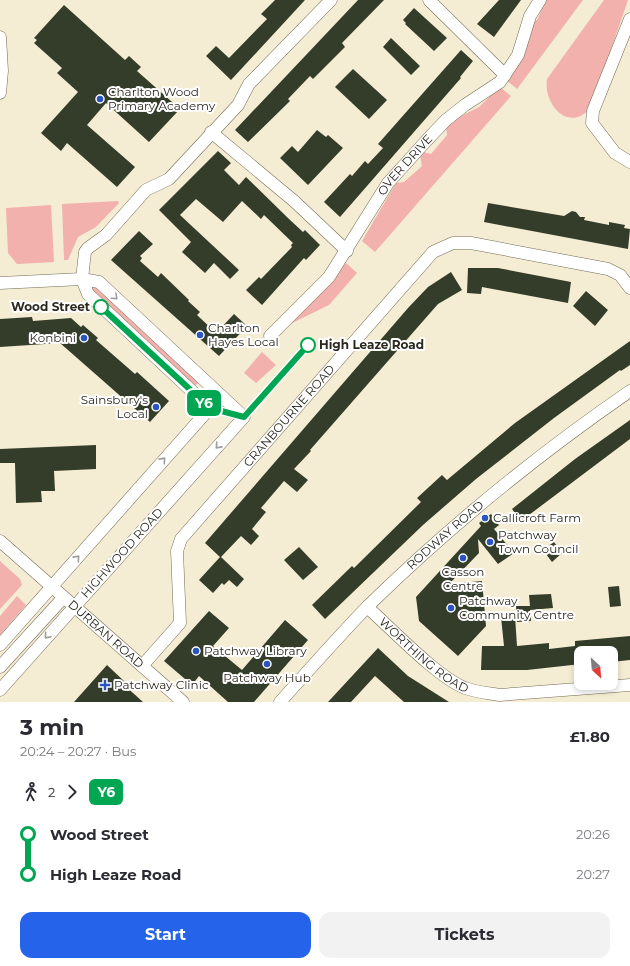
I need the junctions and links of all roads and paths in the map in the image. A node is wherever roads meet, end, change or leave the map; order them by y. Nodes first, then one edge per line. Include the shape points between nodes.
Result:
1 (331, 0) edge
2 (429, 0) edge
3 (540, 0) edge
4 (630, 19) edge
5 (0, 38) edge
6 (505, 74) junction
7 (0, 94) edge
8 (211, 132) junction
9 (630, 162) edge
10 (346, 251) junction
11 (82, 278) junction
12 (0, 280) edge
13 (0, 283) edge
14 (630, 288) edge
15 (270, 336) dead end
16 (630, 390) edge
17 (0, 541) edge
18 (51, 587) junction
19 (64, 598) junction
20 (73, 607) junction
21 (367, 607) junction
22 (0, 645) edge
23 (142, 666) junction
24 (0, 667) edge
25 (630, 685) edge
26 (0, 690) edge
27 (183, 702) edge
28 (280, 702) edge

1 - 8 street via 249,84 238,105
2 - 6 street
3 - 6 street, OVER DRIVE via 530,16 518,55
4 - 9 street via 593,110 592,123 615,153
5 - 7 street
6 - 10 street, OVER DRIVE via 500,82 460,109 427,140 388,183
8 - 10 street via 294,201
8 - 11 street via 169,179 146,190 106,235 88,248
10 - 15 street, OVER DRIVE via 329,277
11 - 13 street
18 -> 11 street via 210,408 88,294
11 -> 20 street, HIGHWOOD ROAD via 99,282 244,417
12 - 13 street
14 - 23 street, CRANBOURNE ROAD via 620,275 608,269 471,243 453,243 433,252 181,539 176,551 180,623
16 - 21 street, RODWAY ROAD via 487,498
17 - 18 street, DURBAN ROAD
18 - 19 street, DURBAN ROAD
18 - 22 street
19 - 20 street, DURBAN ROAD
19 - 24 street, HIGHWOOD ROAD
20 - 23 street, DURBAN ROAD
20 -> 26 street, HIGHWOOD ROAD
21 - 25 street, WORTHING ROAD via 432,666 455,682 475,691 499,695
21 - 28 street, RODWAY ROAD
23 - 27 street, DURBAN ROAD

